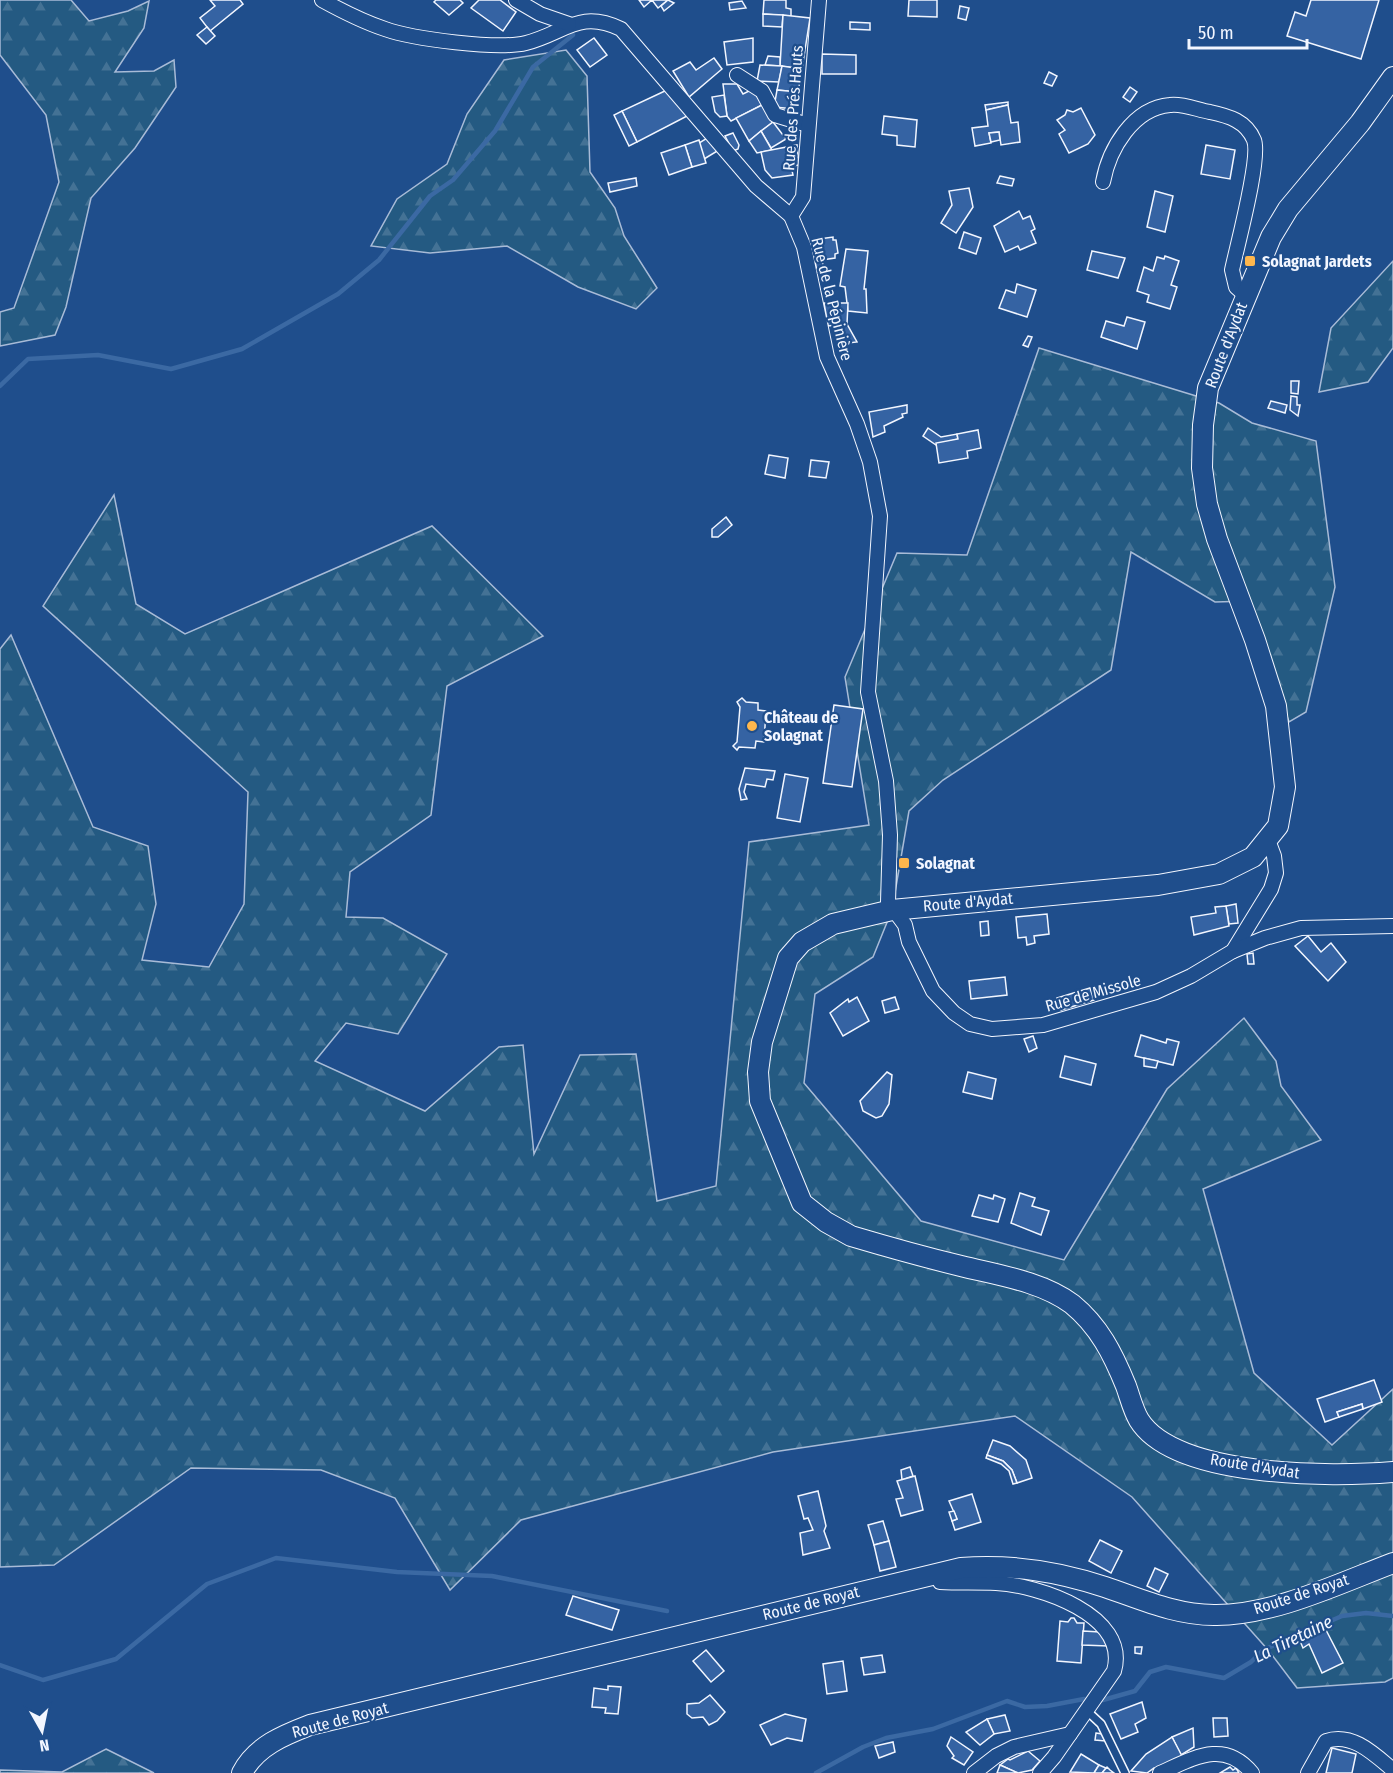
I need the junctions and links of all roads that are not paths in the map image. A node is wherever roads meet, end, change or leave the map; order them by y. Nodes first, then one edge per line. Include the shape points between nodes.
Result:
1 (322, 0) edge
2 (516, 0) edge
3 (819, 0) edge
4 (569, 24) junction
5 (736, 75) dead end
6 (1393, 77) edge
7 (808, 125) junction
8 (1103, 182) dead end
9 (791, 216) junction
10 (1245, 296) junction
11 (1268, 840) junction
12 (892, 910) junction
13 (1393, 926) edge
14 (1233, 951) junction
15 (1393, 1472) edge
16 (1393, 1563) edge
17 (936, 1572) junction
18 (1086, 1710) junction
19 (1070, 1734) junction
20 (1393, 1770) edge
21 (242, 1773) edge
22 (974, 1773) edge
23 (1040, 1773) edge
24 (1125, 1773) edge
25 (1161, 1773) edge
26 (1252, 1773) edge
27 (1308, 1773) edge

1 - 4 street, Rue de la Pépinière via 386,30 460,42 526,43
2 - 4 street
3 - 7 street, Rue des Prés Hauts
4 - 9 street, Rue de la Pépinière via 600,22 621,29 756,186
5 - 7 street via 762,91 775,115
6 - 10 main road, Route d'Aydat via 1288,209
7 - 9 street, Rue des Prés Hauts via 803,197
8 - 10 street via 1107,160 1134,122 1152,108 1172,104 1246,125 1255,142 1255,162 1232,270 1236,287
9 - 12 street, Rue de la Pépinière via 804,247 827,357 870,462 880,516 868,692 886,781 890,835 888,902
10 - 11 main road, Route d'Aydat via 1208,388 1202,468 1217,539 1276,706 1285,787 1278,826
11 - 12 main road, Route d'Aydat via 1243,864 1204,878
11 - 14 street, Rue de Missole via 1274,856 1275,881
12 - 14 street, Rue de Missole via 905,925 933,991 970,1024 992,1029 1042,1024 1156,992
12 - 15 main road, Route d'Aydat via 833,924 802,942 788,958 777,987 762,1041 760,1101 802,1203 851,1236 1026,1282 1071,1304 1096,1327 1113,1353 1139,1420 1164,1443 1192,1456 1227,1465 1299,1474
13 - 14 street via 1301,928
16 - 17 main road, Route de Royat via 1294,1599 1251,1611 1216,1615 1182,1612 1066,1575 1022,1566 990,1565
17 - 18 street via 940,1582 1026,1587 1062,1599 1107,1628 1116,1647 1114,1671
17 - 21 main road, Route de Royat via 310,1725 275,1740
18 - 19 street
18 - 24 lane via 1101,1724
19 - 22 street via 1014,1748
19 - 23 street
20 - 27 street via 1366,1746 1336,1738 1326,1741
25 - 26 street via 1216,1754 1231,1755 1244,1762

